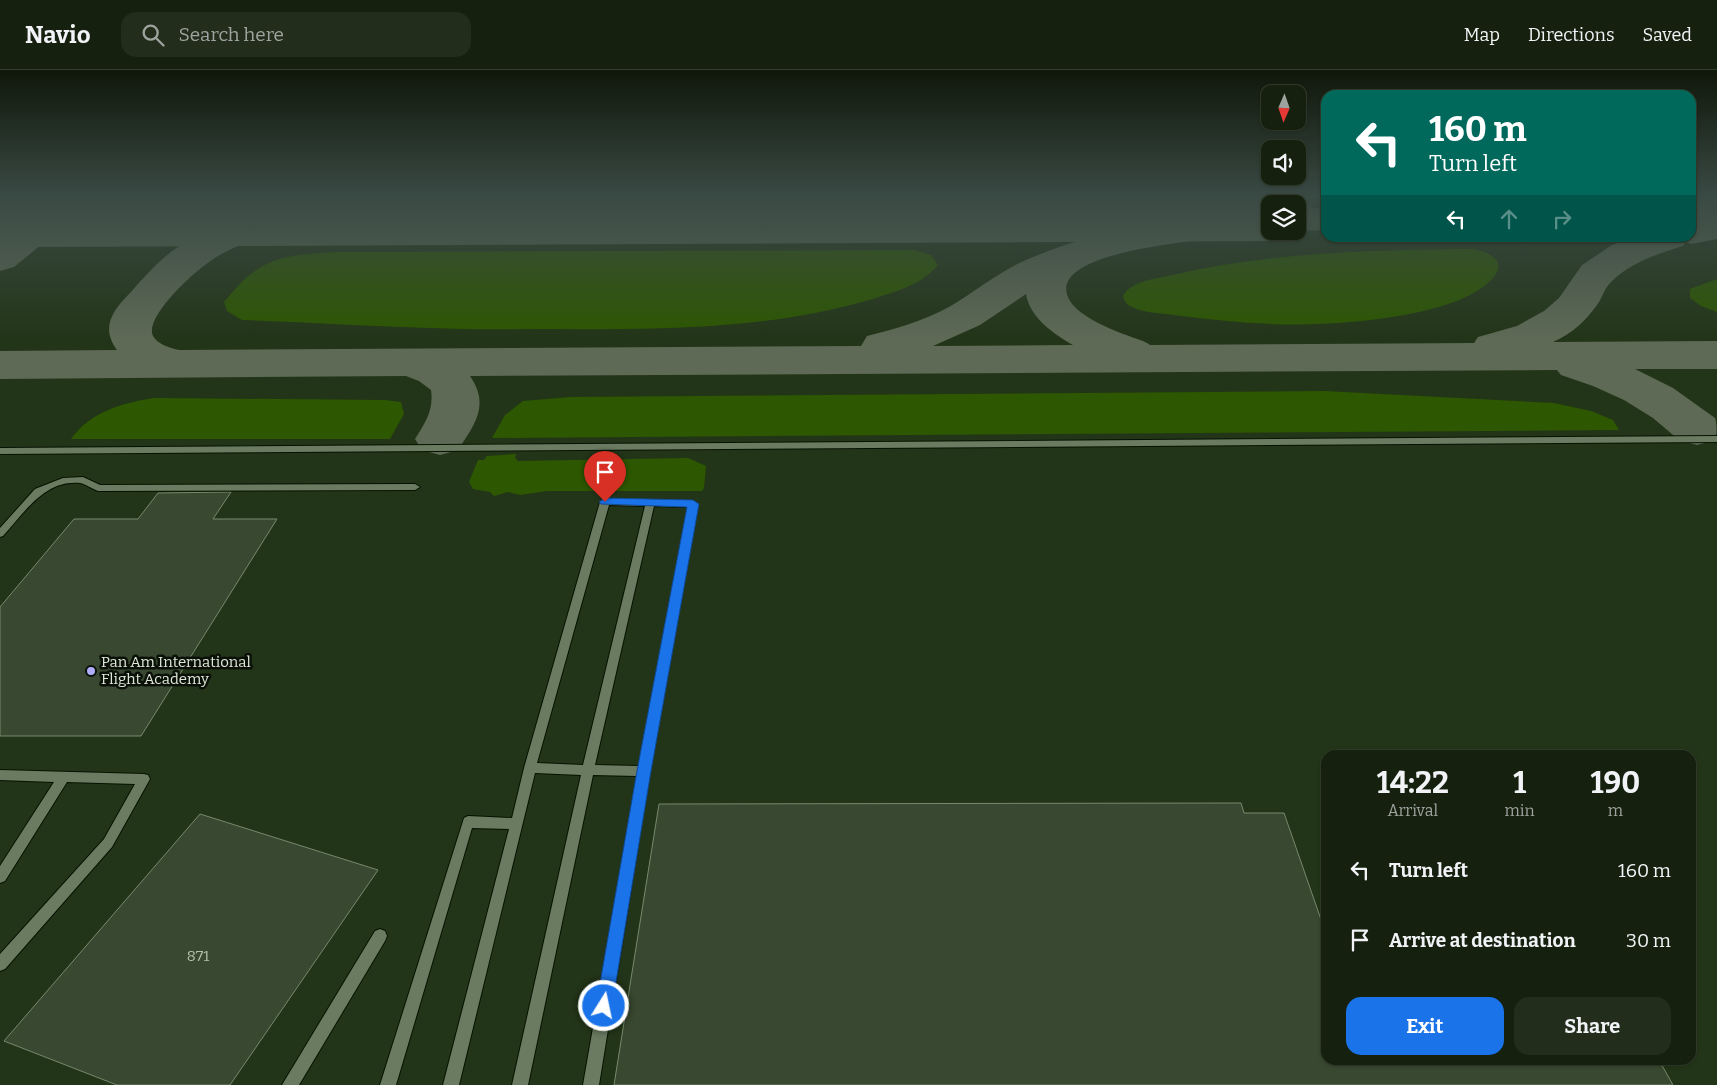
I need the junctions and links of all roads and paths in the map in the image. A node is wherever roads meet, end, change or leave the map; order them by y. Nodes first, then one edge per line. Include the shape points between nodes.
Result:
1 (1717, 439) edge
2 (0, 451) edge
3 (415, 487) dead end
4 (650, 503) junction
5 (0, 534) edge
6 (530, 768) junction
7 (588, 770) junction
8 (644, 771) junction
9 (0, 775) edge
10 (64, 777) junction
11 (517, 824) junction
12 (0, 877) edge
13 (380, 936) dead end
14 (0, 964) edge
15 (290, 1085) edge
16 (388, 1085) edge
17 (451, 1085) edge
18 (520, 1085) edge
19 (591, 1085) edge

1 - 2 lane
3 - 5 lane via 98,488 83,480 63,481 38,491
4 - 6 lane via 605,502
4 - 7 lane
4 - 8 lane via 693,504
6 - 7 lane
6 - 11 lane
7 - 8 lane
7 - 18 lane
8 - 19 lane
9 - 10 lane
10 - 12 lane
10 - 14 lane via 144,779 108,843
11 - 16 lane via 468,822
11 - 17 lane
13 - 15 lane

